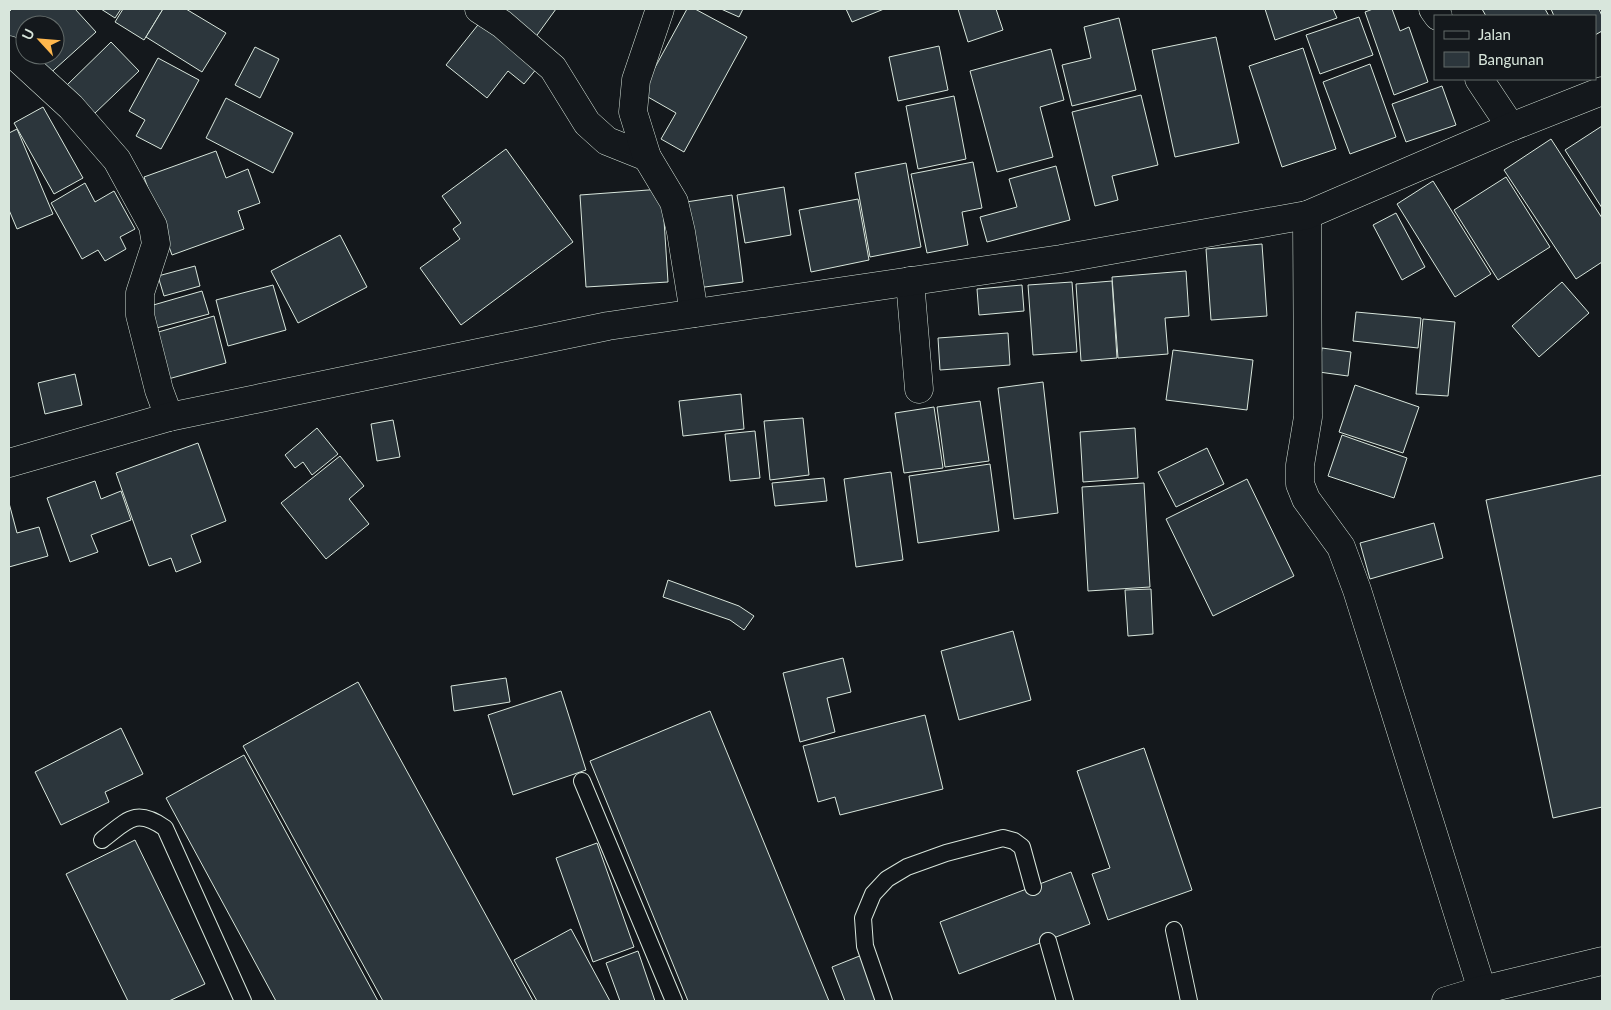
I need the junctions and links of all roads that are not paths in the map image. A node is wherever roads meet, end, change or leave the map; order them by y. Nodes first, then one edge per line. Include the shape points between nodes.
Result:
1 (479, 9) edge
2 (660, 9) edge
3 (9, 50) edge
4 (1480, 80) edge
5 (1602, 90) edge
6 (1511, 127) junction
7 (647, 157) junction
8 (1307, 215) junction
9 (910, 281) junction
10 (694, 313) junction
11 (919, 389) dead end
12 (169, 417) junction
13 (9, 463) edge
14 (582, 781) dead end
15 (102, 840) dead end
16 (1033, 887) dead end
17 (1174, 930) dead end
18 (1048, 941) dead end
19 (1602, 961) edge
20 (1482, 990) junction
21 (243, 1001) edge
22 (674, 1001) edge
23 (884, 1001) edge
24 (1065, 1001) edge
25 (1189, 1001) edge
26 (1446, 1001) edge

1 - 7 main road via 502,24 553,68 587,123 607,141
2 - 7 main road via 636,80 633,112
3 - 12 main road via 71,107 117,160 153,226 156,244 140,294 140,315
4 - 6 main road
5 - 6 main road
6 - 8 main road
7 - 10 main road via 674,202
8 - 9 main road via 1061,259
8 - 20 main road via 1308,417 1300,484 1306,499 1340,547 1357,590
9 - 10 main road
9 - 11 main road
10 - 12 main road via 608,326
12 - 13 main road
14 - 22 lane
15 - 21 lane via 131,818 147,818 165,828
16 - 23 lane via 1022,847 1003,838 946,853 908,867 887,879 873,894 863,918 865,946
17 - 25 lane
18 - 24 lane
19 - 20 main road
20 - 26 main road

